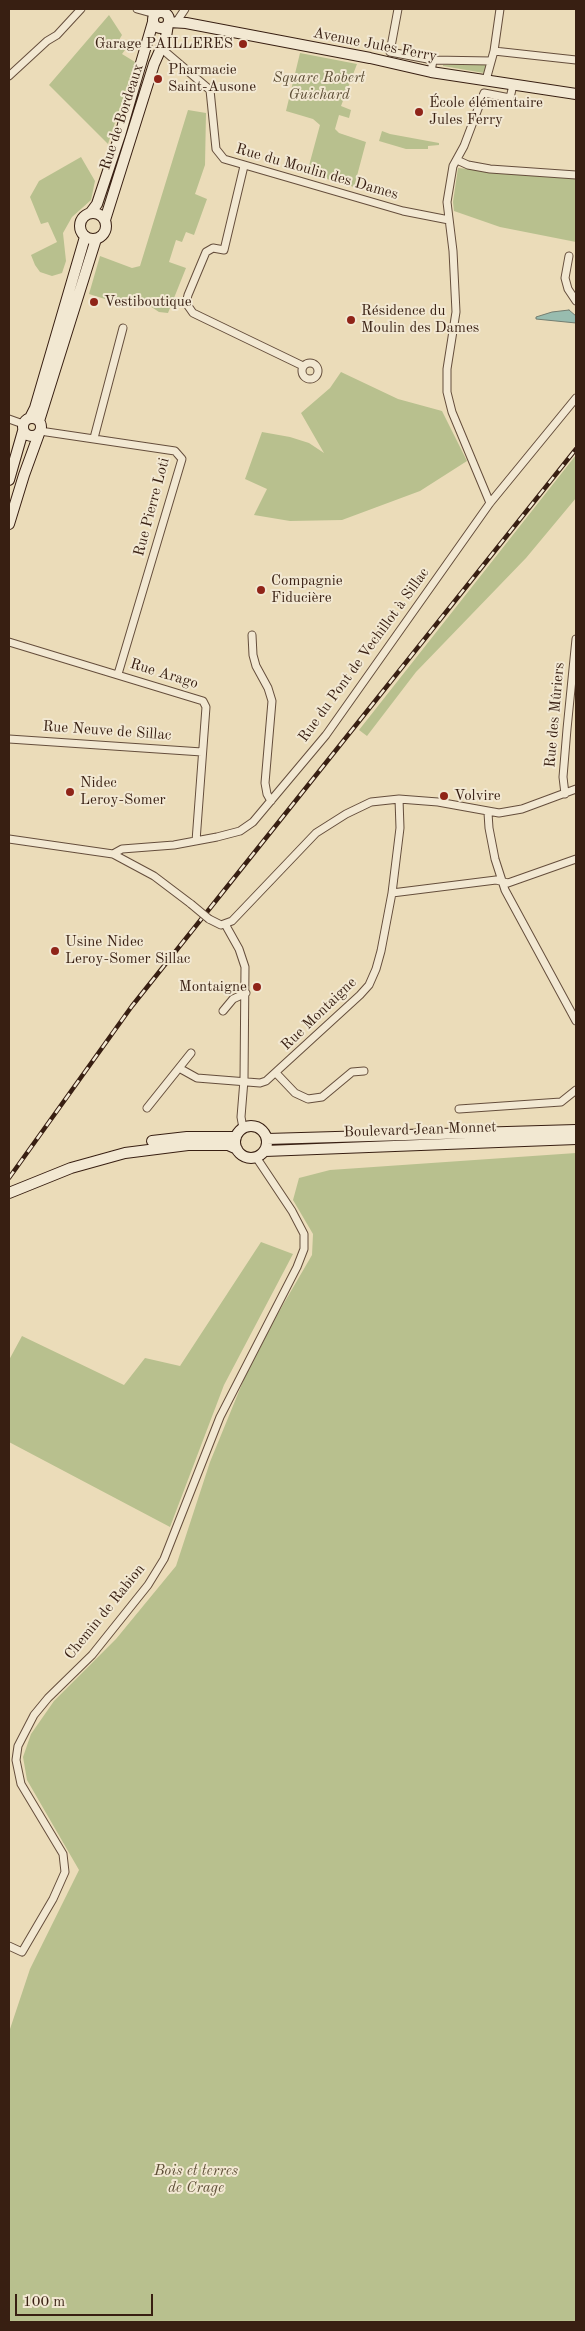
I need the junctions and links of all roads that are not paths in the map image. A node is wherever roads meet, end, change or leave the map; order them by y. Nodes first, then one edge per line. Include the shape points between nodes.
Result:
1 (81, 9) edge
2 (137, 9) edge
3 (185, 9) edge
4 (398, 9) edge
5 (500, 9) edge
6 (154, 15) edge
7 (170, 18) edge
8 (162, 49) junction
9 (494, 51) junction
10 (433, 60) junction
11 (576, 60) edge
12 (491, 61) junction
13 (431, 72) junction
14 (9, 76) edge
15 (486, 80) junction
16 (513, 84) junction
17 (576, 94) edge
18 (456, 160) junction
19 (244, 166) junction
20 (576, 175) edge
21 (91, 212) junction
22 (105, 220) junction
23 (449, 220) junction
24 (85, 237) junction
25 (96, 239) junction
26 (569, 256) dead end
27 (576, 301) edge
28 (123, 328) dead end
29 (303, 366) dead end
30 (575, 402) edge
31 (9, 419) edge
32 (31, 425) junction
33 (94, 438) junction
34 (9, 480) edge
35 (490, 502) junction
36 (9, 524) edge
37 (252, 635) dead end
38 (576, 639) edge
39 (9, 642) edge
40 (118, 674) junction
41 (9, 738) edge
42 (202, 752) junction
43 (576, 789) edge
44 (564, 794) junction
45 (399, 799) junction
46 (271, 802) junction
47 (488, 812) junction
48 (9, 839) edge
49 (196, 841) junction
50 (113, 854) junction
51 (576, 859) edge
52 (502, 881) junction
53 (392, 893) junction
54 (225, 924) junction
55 (246, 993) junction
56 (223, 1012) dead end
57 (576, 1021) edge
58 (191, 1052) dead end
59 (179, 1068) junction
60 (364, 1071) dead end
61 (276, 1073) junction
62 (244, 1080) junction
63 (576, 1090) edge
64 (147, 1108) dead end
65 (458, 1109) dead end
66 (243, 1128) junction
67 (576, 1130) edge
68 (236, 1137) junction
69 (267, 1139) junction
70 (576, 1139) edge
71 (237, 1149) junction
72 (260, 1154) junction
73 (31, 1180) junction
74 (9, 1186) edge
75 (9, 1193) edge
76 (9, 1946) edge

1 - 14 street via 57,35
2 - 6 street
3 - 7 street
4 - 10 street via 390,52
5 - 9 street
6 - 7 main road via 161,11
6 - 7 main road via 159,28 164,27
6 - 21 main road, Rue de Bordeaux via 120,135
7 - 8 main road, Rue de Bordeaux
7 - 13 main road, Avenue Jules Ferry
8 - 19 street, Rue du Moulin des Dames via 210,90 216,149 224,159
8 - 22 main road, Rue de Bordeaux
9 - 11 street
9 - 12 street
10 - 12 street
10 - 13 street
12 - 15 street
13 - 15 main road, Avenue Jules Ferry
15 - 16 main road, Avenue Jules Ferry
16 - 17 main road, Avenue Jules Ferry
16 - 18 street via 510,98 484,93
18 - 20 street via 490,169
18 - 23 street via 450,174
19 - 23 street, Rue du Moulin des Dames via 403,211
19 - 29 street via 224,250 212,248 206,252 186,303 193,313
21 - 22 main road
21 - 24 main road via 80,223
22 - 25 main road via 105,232
23 - 35 street via 456,312 447,369 447,392 452,412
24 - 25 main road
24 - 32 main road
25 - 32 main road
26 - 27 street via 565,278
28 - 33 street
30 - 35 street, Rue du Pont de Vechillot à Sillac
31 - 32 street, Rue Pierre Loti
32 - 33 street, Rue Pierre Loti
32 - 34 main road
32 - 36 main road via 24,475
33 - 40 street, Rue Pierre Loti via 175,451 182,459
35 - 46 street, Rue du Pont de Vechillot à Sillac via 326,735
37 - 46 street via 256,666 272,701 265,783
38 - 44 street, Rue des Mûriers
39 - 40 street, Rue Arago
40 - 42 street, Rue Arago via 203,701 206,707
41 - 42 street, Rue Neuve de Sillac
42 - 49 street, Rue Arago
43 - 44 street
44 - 47 street via 509,812
45 - 47 street via 438,802
45 - 53 street, Rue Montaigne via 400,828
45 - 54 street via 371,802 316,833 238,915
46 - 49 street, Rue du Pont de Vechillot à Sillac via 240,831
47 - 52 street via 488,828
48 - 50 street
49 - 50 street, Rue du Pont de Vechillot à Sillac via 122,850
50 - 54 street, bridge via 154,876 209,919
51 - 52 street via 508,883
52 - 53 street
52 - 57 street
53 - 61 street, Rue Montaigne via 381,951 369,985
54 - 55 street via 242,956
55 - 56 street via 233,999
55 - 62 street
58 - 59 street
59 - 62 street, Rue Montaigne via 196,1078
59 - 64 street
60 - 61 street via 352,1072 322,1096 308,1099 295,1093
61 - 62 street, Rue Montaigne via 263,1083
62 - 66 street
63 - 65 street via 561,1102
66 - 68 main road
66 - 69 main road via 258,1127
67 - 69 main road
68 - 71 main road
68 - 73 main road via 187,1138 123,1146
69 - 72 main road
70 - 72 main road, Boulevard Jean Monnet
71 - 72 main road via 245,1157
71 - 73 main road via 228,1144 188,1145 125,1152
72 - 76 street, Chemin de Rabion via 304,1234 304,1249 220,1417 164,1559 148,1585 92,1655 43,1703 18,1746 16,1760 21,1784 63,1854 65,1872 22,1952
73 - 74 main road
73 - 75 main road

